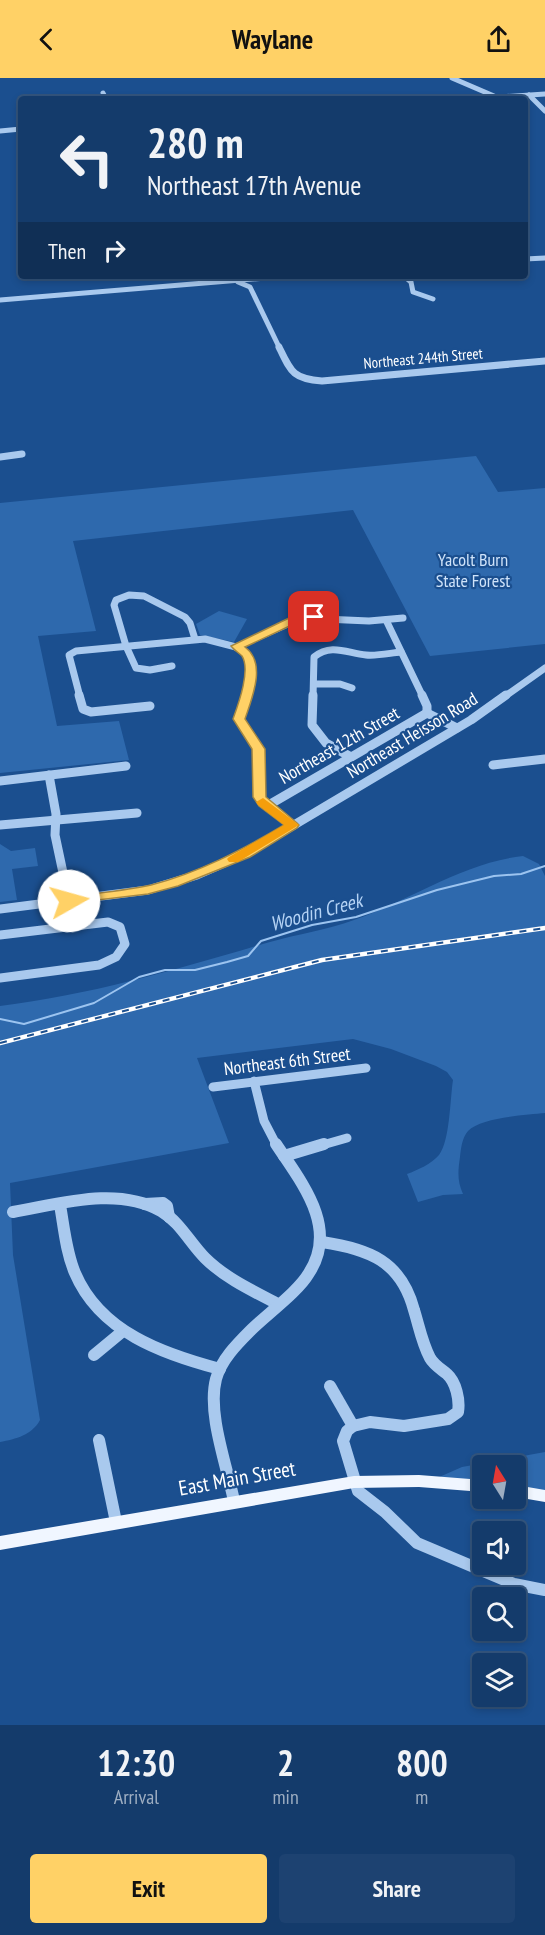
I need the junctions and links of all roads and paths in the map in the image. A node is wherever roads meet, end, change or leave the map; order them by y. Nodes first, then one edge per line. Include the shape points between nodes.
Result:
1 (452, 78) edge
2 (545, 94) edge
3 (529, 95) junction
4 (494, 96) edge
5 (512, 96) edge
6 (545, 111) edge
7 (18, 129) edge
8 (0, 131) edge
9 (545, 258) edge
10 (528, 259) edge
11 (171, 279) edge
12 (246, 279) edge
13 (408, 279) edge
14 (238, 282) junction
15 (175, 286) junction
16 (433, 299) dead end
17 (0, 300) edge
18 (545, 361) edge
19 (22, 454) dead end
20 (0, 457) edge
21 (403, 618) dead end
22 (386, 620) junction
23 (195, 639) junction
24 (126, 646) junction
25 (236, 646) junction
26 (400, 652) junction
27 (172, 666) dead end
28 (545, 668) edge
29 (314, 684) junction
30 (352, 688) dead end
31 (150, 706) dead end
32 (427, 713) junction
33 (457, 728) junction
34 (351, 757) junction
35 (545, 759) edge
36 (493, 765) dead end
37 (126, 766) dead end
38 (49, 775) junction
39 (0, 781) edge
40 (267, 806) junction
41 (137, 813) dead end
42 (56, 820) junction
43 (0, 825) edge
44 (293, 825) junction
45 (69, 901) junction
46 (0, 909) edge
47 (0, 935) edge
48 (0, 978) edge
49 (366, 1068) dead end
50 (254, 1081) junction
51 (213, 1087) dead end
52 (347, 1138) dead end
53 (284, 1156) junction
54 (60, 1205) junction
55 (13, 1212) dead end
56 (322, 1242) junction
57 (278, 1305) junction
58 (123, 1331) junction
59 (94, 1356) dead end
60 (220, 1369) junction
61 (330, 1386) dead end
62 (353, 1426) junction
63 (99, 1440) dead end
64 (354, 1482) junction
65 (472, 1485) edge
66 (526, 1493) edge
67 (545, 1496) edge
68 (234, 1501) junction
69 (116, 1522) junction
70 (0, 1543) edge
71 (545, 1590) edge

1 - 4 street
2 - 3 street
3 - 5 street
3 - 6 street
7 - 8 street
9 - 10 street
11 - 15 street
12 - 14 street
13 - 16 street via 413,292
14 - 15 street
14 - 18 street, Northeast 244th Street via 250,287 291,372 303,380
15 - 17 street
19 - 20 street
21 - 22 street
22 - 25 street via 301,618
22 - 26 street
23 - 24 street
23 - 24 street via 185,616 144,596 128,595 114,605
23 - 25 street via 213,639
24 - 27 street via 136,668
24 - 31 street via 69,654 81,708 92,712
25 - 40 street via 250,662 248,693 239,719 259,749 260,797
26 - 29 street via 368,655 327,650 315,656
26 - 32 street
28 - 33 street, Northeast Heisson Road
29 - 30 street
29 - 34 street via 312,725 326,743
32 - 33 street
32 - 34 street, Northeast 12th Street
33 - 44 street, Northeast Heisson Road
34 - 40 street, Northeast 12th Street
35 - 36 street
37 - 38 street
38 - 39 street
38 - 42 street
40 - 44 street
41 - 42 street
42 - 43 street
42 - 45 street via 55,835
44 - 45 street, Northeast Heisson Road via 245,854 173,883
45 - 46 street, Northeast Heisson Road
47 - 48 street via 102,922 113,923 123,931 125,944 120,954 94,966
49 - 50 street, Northeast 6th Street
50 - 51 street, Northeast 6th Street
50 - 53 street via 265,1124
52 - 53 street
53 - 56 street via 317,1211
54 - 55 street
54 - 57 street via 110,1199 145,1204 169,1217 216,1268
54 - 58 street via 73,1266 81,1284 101,1312
56 - 57 street via 309,1274
56 - 62 street via 366,1252 385,1262 402,1281 409,1291 430,1358 452,1381 459,1404 458,1412 448,1419 404,1426 370,1422
57 - 60 street
58 - 59 street
58 - 60 street via 174,1357
60 - 68 street via 214,1400
61 - 62 street
62 - 64 street via 343,1442
63 - 69 street
64 - 65 main road, East Main Street
64 - 68 main road, East Main Street
64 - 71 street via 358,1491 417,1543 514,1584
66 - 67 main road
68 - 69 main road, East Main Street
69 - 70 main road, East Main Street

